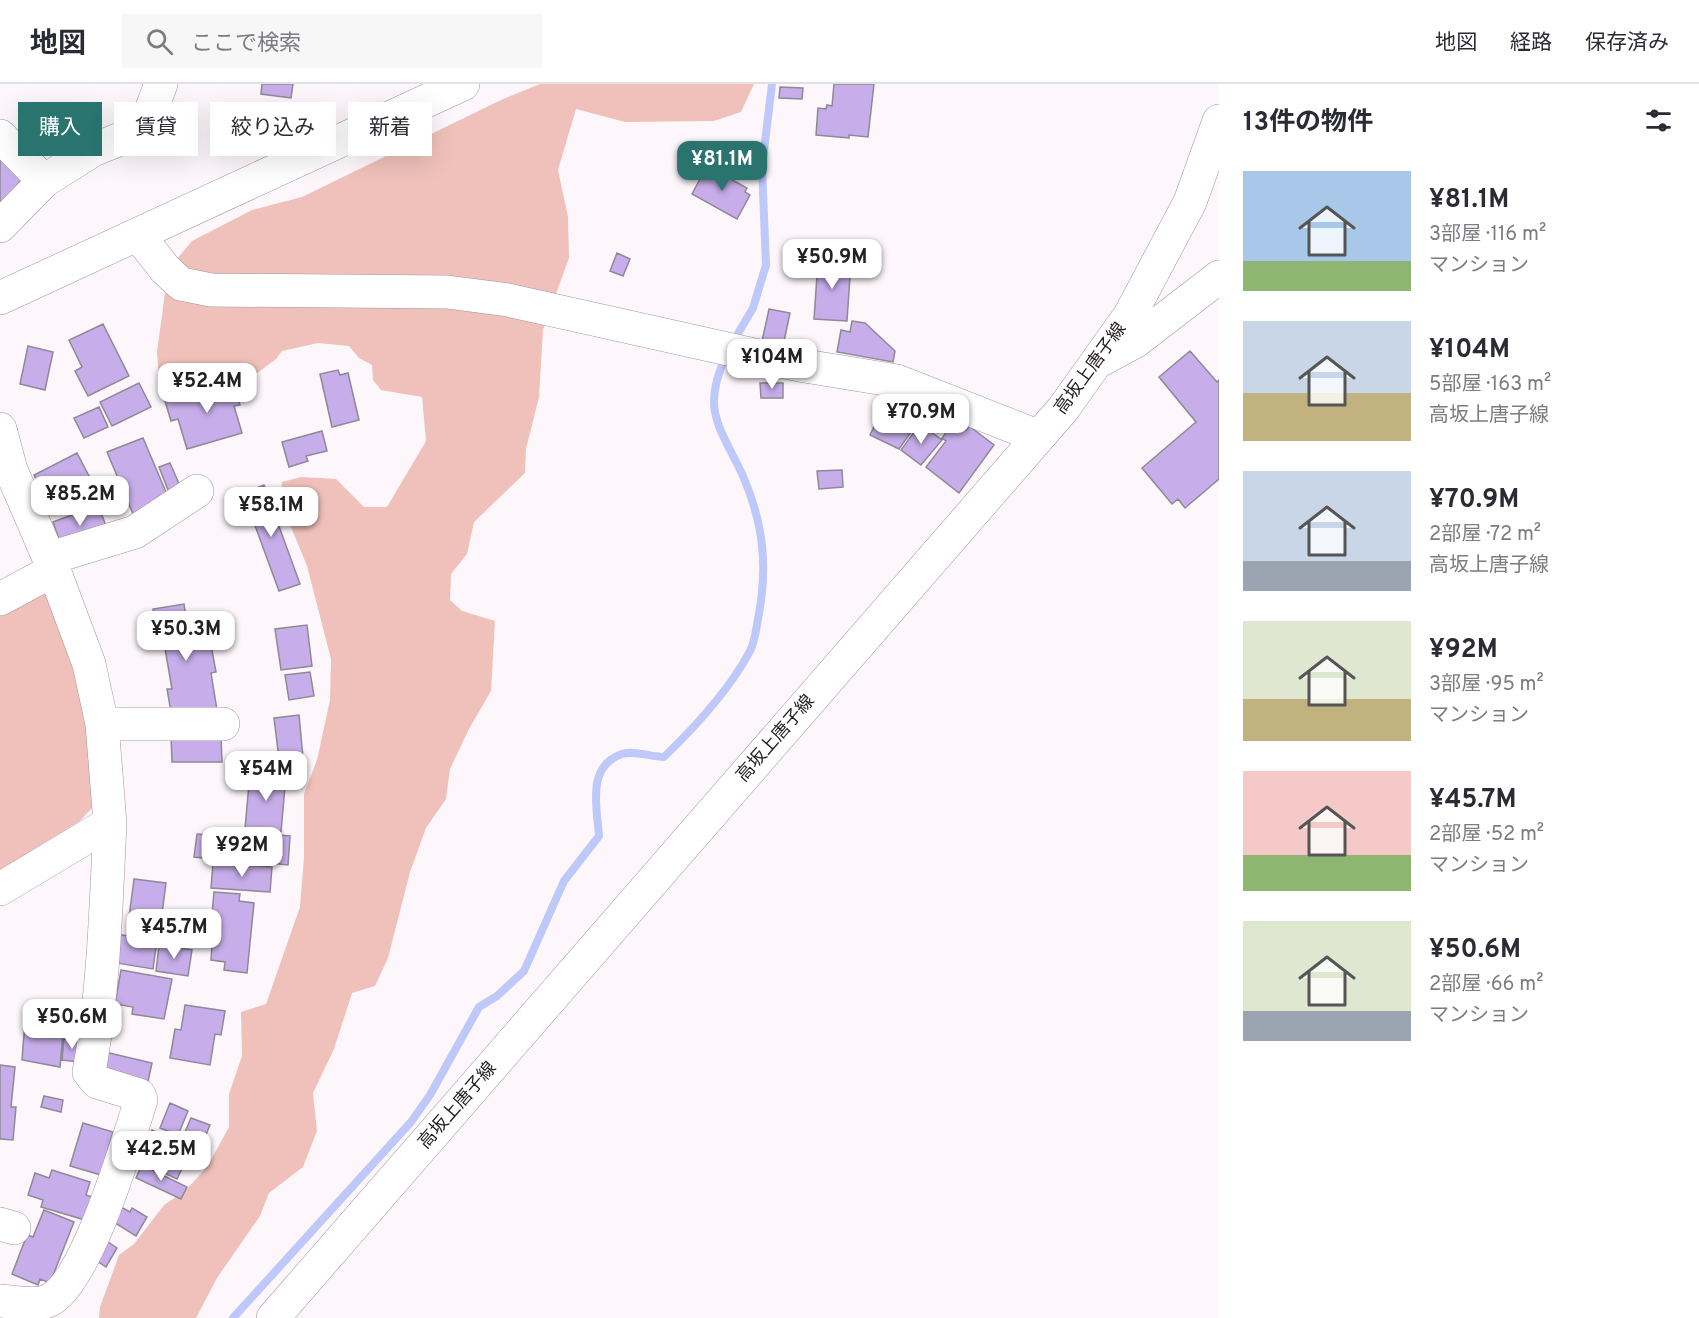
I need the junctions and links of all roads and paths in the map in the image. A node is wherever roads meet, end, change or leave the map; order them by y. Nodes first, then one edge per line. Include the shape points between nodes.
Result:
1 (161, 84) edge
2 (463, 84) edge
3 (1219, 121) edge
4 (0, 136) edge
5 (44, 181) junction
6 (0, 226) edge
7 (139, 236) junction
8 (1219, 277) edge
9 (0, 298) edge
10 (1099, 361) junction
11 (0, 429) edge
12 (1037, 436) junction
13 (196, 491) dead end
14 (52, 564) junction
15 (0, 599) edge
16 (102, 724) junction
17 (223, 724) dead end
18 (110, 823) junction
19 (0, 889) edge
20 (0, 1301) edge
21 (273, 1318) edge

1 - 5 street via 140,131 93,150
2 - 7 street
3 - 10 street, 高坂上唐子線 via 1190,202 1130,315
4 - 5 street
5 - 6 street
7 - 9 street
7 - 12 street via 181,284 211,290 447,292 508,300 798,365 897,381
8 - 10 street via 1136,341
10 - 12 street, 高坂上唐子線
11 - 14 street via 11,470
12 - 21 street, 高坂上唐子線
13 - 14 street via 135,532
14 - 15 street
14 - 16 street via 89,664
16 - 17 street
16 - 18 street
18 - 19 street
18 - 20 street via 98,1020 89,1072 97,1082 139,1095 141,1100 97,1230 63,1287 52,1300 41,1303

